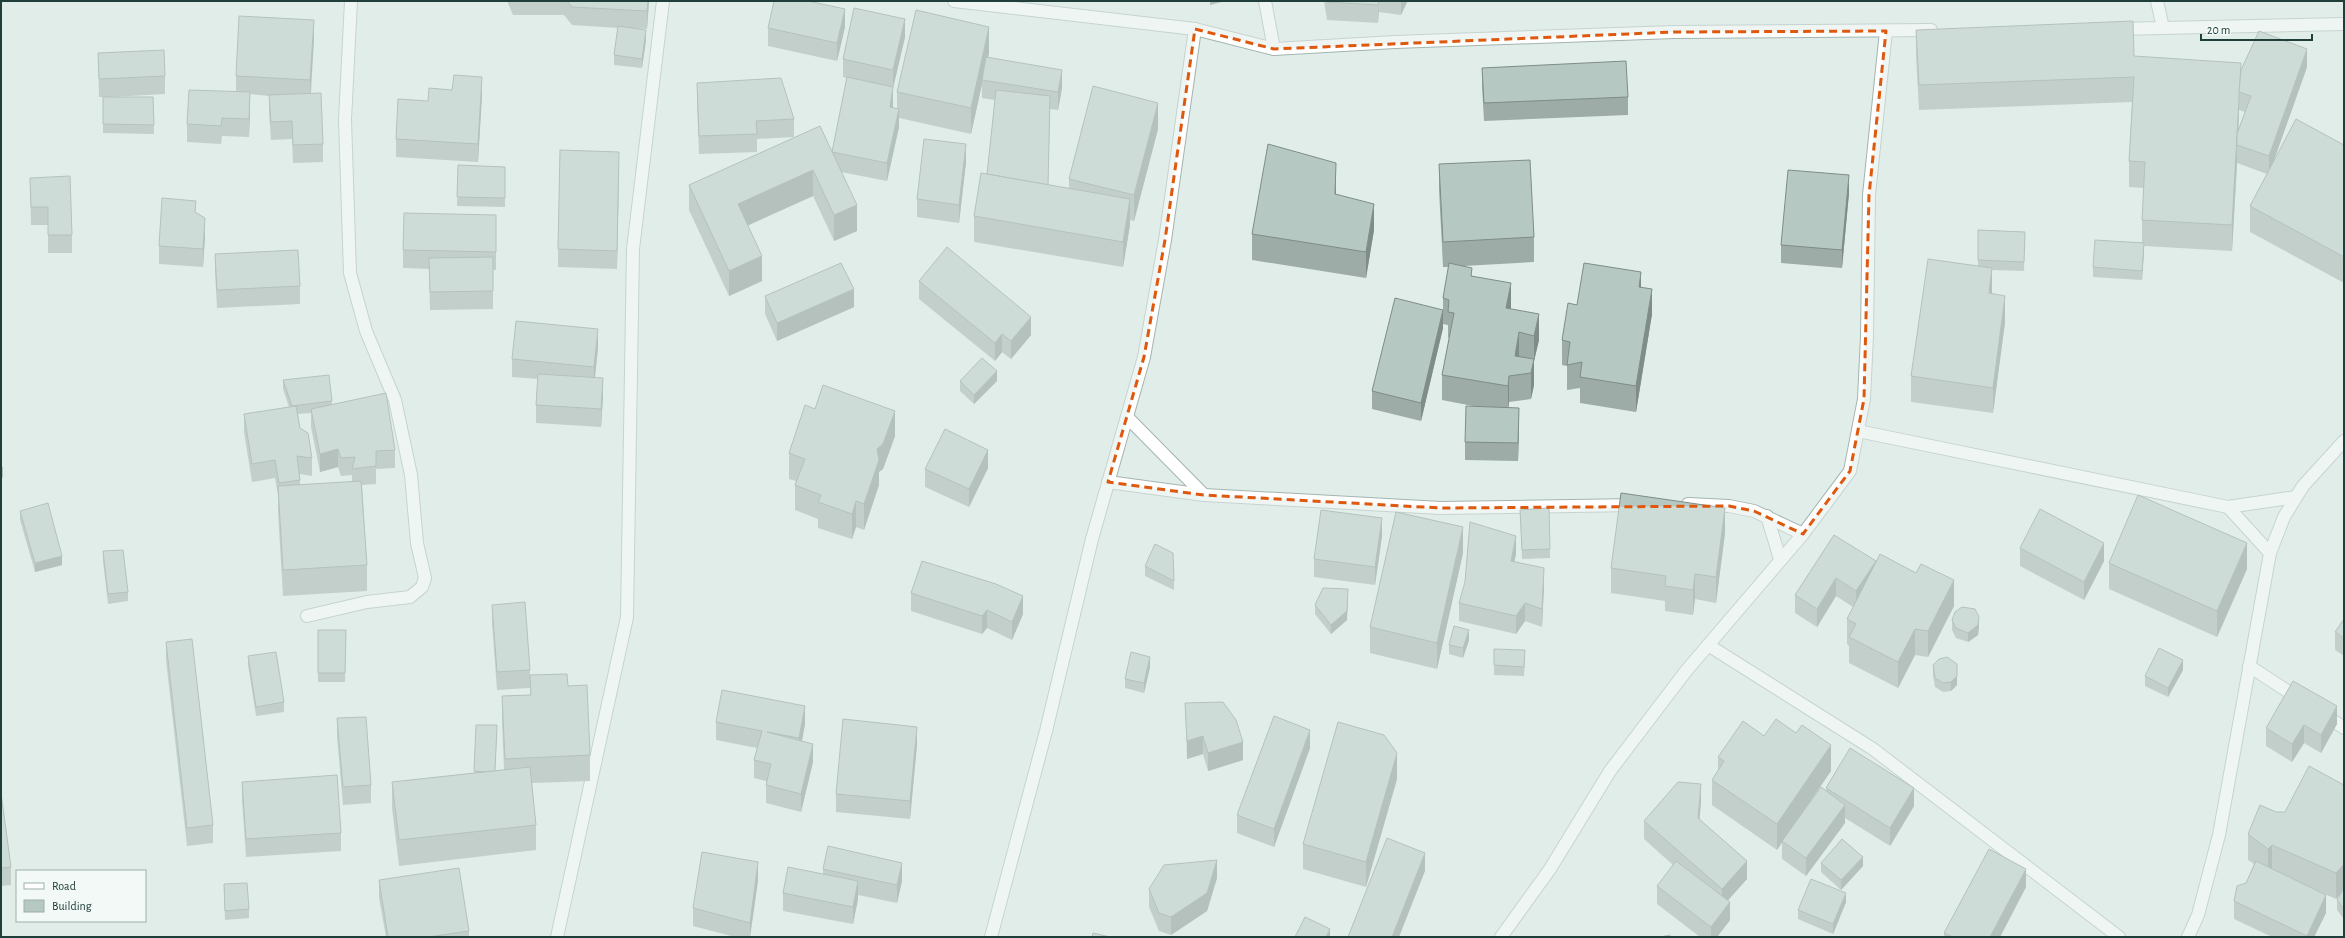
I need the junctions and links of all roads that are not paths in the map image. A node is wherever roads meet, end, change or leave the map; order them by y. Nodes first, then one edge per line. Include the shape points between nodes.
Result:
1 (351, 1) edge
2 (663, 1) edge
3 (954, 1) edge
4 (1265, 1) edge
5 (2157, 1) edge
6 (2344, 24) edge
7 (2163, 28) junction
8 (2108, 29) edge
9 (1195, 30) junction
10 (1941, 30) edge
11 (1886, 31) junction
12 (1274, 49) junction
13 (1127, 416) junction
14 (1858, 431) junction
15 (2344, 441) edge
16 (1108, 482) junction
17 (1204, 495) junction
18 (2296, 497) junction
19 (1679, 504) edge
20 (1647, 505) edge
21 (2228, 507) junction
22 (1767, 516) junction
23 (1803, 534) junction
24 (2270, 553) junction
25 (1780, 559) junction
26 (307, 616) dead end
27 (1708, 645) junction
28 (2248, 666) junction
29 (2344, 728) edge
30 (557, 937) edge
31 (991, 937) edge
32 (1501, 937) edge
33 (2119, 937) edge
34 (2188, 937) edge

1 - 26 street via 345,120 350,274 366,331 395,400 411,475 417,543 425,578 422,587 410,597 367,602
2 - 30 street via 633,249 627,617
3 - 9 street
4 - 12 street
5 - 7 street
6 - 7 street
7 - 8 street
9 - 12 street
9 - 13 street via 1165,240 1144,357
10 - 11 street
11 - 12 street via 1666,32
11 - 14 street via 1870,195 1864,400
13 - 16 street
13 - 17 street
14 - 21 street
14 - 23 street via 1850,470
15 - 18 street
16 - 17 street
16 - 31 street
17 - 20 street via 1441,508
18 - 21 street
18 - 24 street via 2284,517
19 - 22 street via 1729,506
21 - 24 street
22 - 23 street
22 - 25 street
23 - 25 street
24 - 28 street
25 - 27 street
27 - 32 street via 1610,771 1550,869
27 - 33 street via 1874,749
28 - 29 street
28 - 34 street via 2219,835 2198,915

